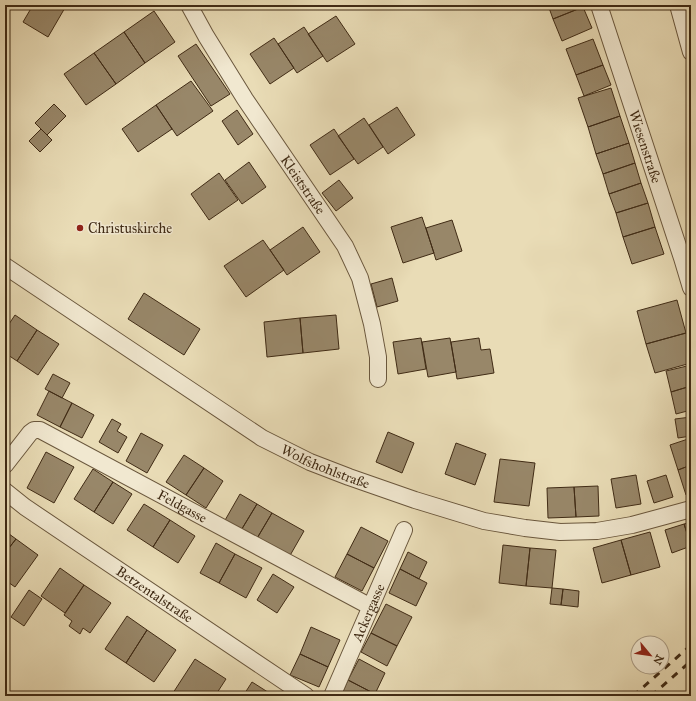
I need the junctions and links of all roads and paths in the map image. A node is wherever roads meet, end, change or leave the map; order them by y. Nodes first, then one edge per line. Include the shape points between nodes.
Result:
1 (189, 5) edge
2 (600, 5) edge
3 (678, 5) edge
4 (691, 52) edge
5 (5, 266) edge
6 (691, 288) edge
7 (378, 379) dead end
8 (5, 465) edge
9 (5, 491) edge
10 (691, 509) edge
11 (404, 530) dead end
12 (371, 607) junction
13 (306, 696) edge
14 (332, 696) edge

1 - 7 street, Kleiststraße via 245,99 345,246 360,278 372,324 378,357
2 - 6 street, Wiesenstraße
3 - 4 street
5 - 10 street, Wolfshohlstraße via 262,438 310,462 349,477 484,521 560,532 597,531 632,525
8 - 12 street, Feldgasse via 30,433 40,430
9 - 13 street, Betzentalstraße
11 - 12 street, Ackergasse
12 - 14 street, Ackergasse

